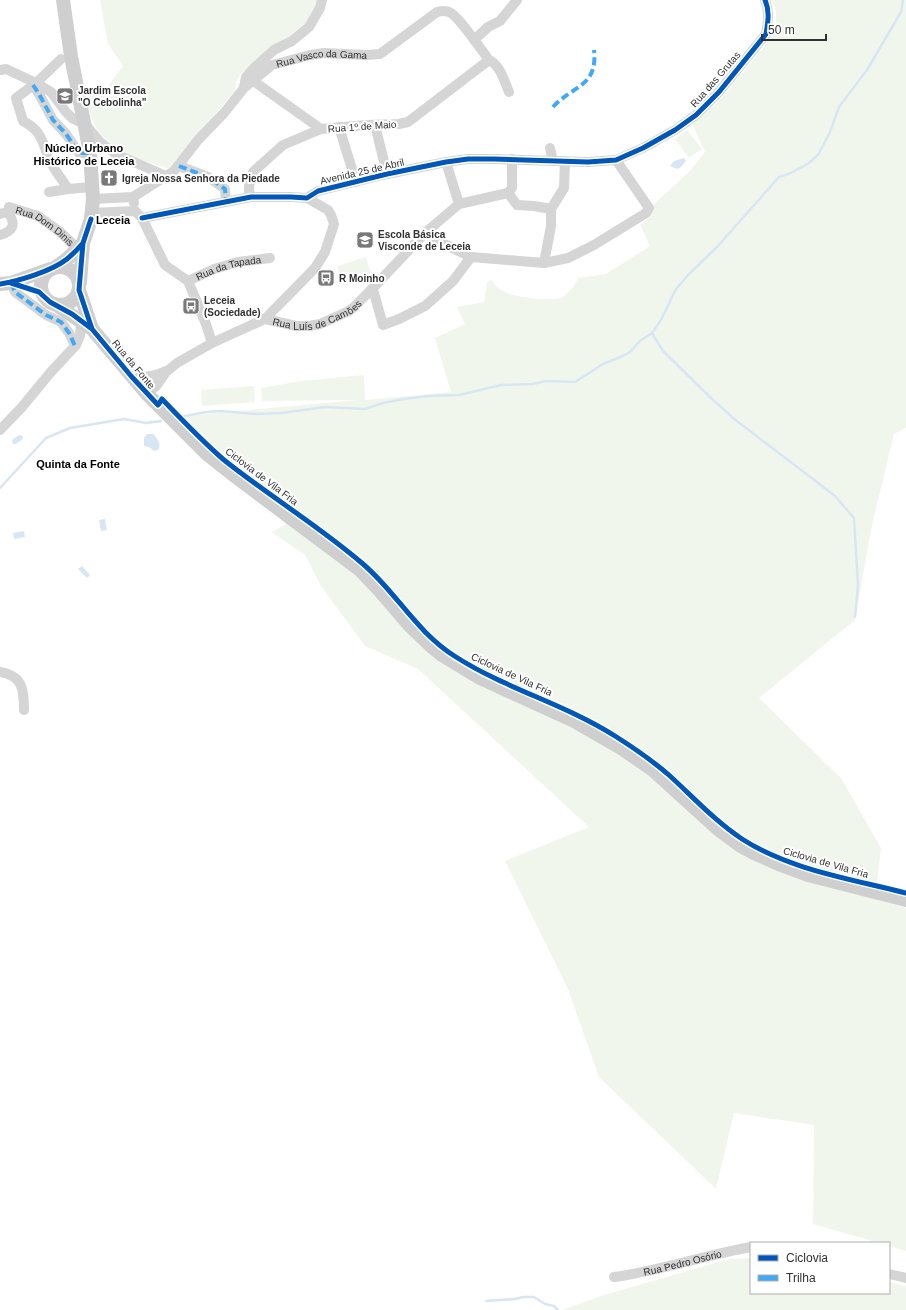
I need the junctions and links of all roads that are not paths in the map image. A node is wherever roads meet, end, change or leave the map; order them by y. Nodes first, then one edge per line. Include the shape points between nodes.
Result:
1 (63, 0) edge
2 (322, 0) edge
3 (517, 0) edge
4 (765, 0) edge
5 (474, 40) junction
6 (61, 60) dead end
7 (490, 60) junction
8 (0, 70) edge
9 (252, 80) junction
10 (34, 84) junction
11 (244, 88) junction
12 (508, 92) dead end
13 (85, 124) junction
14 (375, 125) junction
15 (340, 127) junction
16 (321, 129) junction
17 (550, 148) dead end
18 (90, 153) junction
19 (512, 159) junction
20 (616, 160) junction
21 (552, 161) junction
22 (565, 161) junction
23 (446, 162) junction
24 (179, 166) junction
25 (386, 174) junction
26 (166, 176) junction
27 (356, 182) junction
28 (68, 189) junction
29 (49, 192) dead end
30 (93, 193) junction
31 (508, 193) junction
32 (133, 197) junction
33 (251, 197) junction
34 (307, 198) junction
35 (226, 202) junction
36 (459, 204) junction
37 (551, 209) junction
38 (4, 210) edge
39 (139, 215) junction
40 (92, 216) junction
41 (424, 233) junction
42 (0, 235) edge
43 (80, 246) junction
44 (471, 257) junction
45 (270, 258) dead end
46 (544, 263) junction
47 (53, 268) junction
48 (188, 281) junction
49 (5, 283) edge
50 (80, 286) junction
51 (371, 290) junction
52 (50, 301) junction
53 (265, 319) junction
54 (90, 328) junction
55 (212, 343) junction
56 (75, 346) junction
57 (168, 370) junction
58 (131, 376) junction
59 (147, 394) junction
60 (0, 430) edge
61 (0, 672) edge
62 (24, 710) dead end
63 (906, 900) edge
64 (750, 1247) edge
65 (890, 1274) edge
66 (614, 1278) dead end
67 (906, 1278) edge

1 - 13 main road
2 - 11 street via 309,27 292,42 274,50 254,68 246,77
3 - 5 street via 500,21 488,27
4 - 20 street, Rua das Grutas via 769,22 766,34 719,92 696,115 676,130
5 - 7 street, Rua Vasco da Gama
5 - 9 street, Rua Vasco da Gama via 451,12 444,10 430,16 380,54 310,55 272,65
6 - 10 street
7 - 12 street, Rua Vasco da Gama via 498,67
7 - 14 street, Rua 1º de Maio via 408,122
8 - 10 street via 6,69
9 - 11 street, Rua Vasco da Gama
9 - 16 street, Rua 1º de Maio
10 - 13 street via 51,92 73,119
10 - 18 street via 53,120 79,153
10 - 28 street via 16,98 23,121 33,126 44,142 50,160
11 - 24 street, Rua Vasco da Gama via 198,140
13 - 18 main road
13 - 26 street via 100,142 118,155
14 - 15 street, Rua 1º de Maio
14 - 25 street
15 - 16 street, Rua 1º de Maio
15 - 27 street
16 - 33 street via 283,145 253,172 249,186
17 - 21 street
18 - 30 main road
19 - 21 street, Rua das Grutas
19 - 23 street, Avenida 25 de Abril
19 - 31 street via 512,188
20 - 22 street, Rua das Grutas
20 - 46 street via 649,208 646,213 568,258
21 - 22 street, Rua das Grutas
22 - 37 street via 564,188
23 - 25 street, Avenida 25 de Abril
23 - 36 street
24 - 26 street, Rua Vasco da Gama
24 - 35 street via 208,177 226,188
25 - 27 street, Avenida 25 de Abril
26 - 32 street, Rua Vasco da Gama
27 - 34 street, Avenida 25 de Abril via 318,191
28 - 29 street
28 - 30 street
30 - 32 street
30 - 40 main road
31 - 36 street
31 - 37 street via 517,205
32 - 39 street
33 - 34 street, Avenida 25 de Abril
33 - 35 street, Avenida 25 de Abril
34 - 53 street via 328,210 333,219 333,230 325,252 315,268
35 - 39 street, Avenida 25 de Abril
36 - 41 street, Rua Luís de Camões
37 - 46 street via 551,226
38 - 42 street via 12,218 13,226 9,232
38 - 43 street, Rua Dom Dinis via 38,216
39 - 40 street, Avenida 25 de Abril
39 - 48 street via 165,265
40 - 43 main road
41 - 44 street
41 - 51 street, Rua Luís de Camões
43 - 47 main road
43 - 50 main road
44 - 46 street
44 - 51 street via 453,281 425,306 383,325
45 - 48 street, Rua da Tapada via 214,269
47 - 49 main road
47 - 50 main road via 69,268 78,277
47 - 52 main road via 45,274 41,286 42,292
48 - 55 street
49 - 52 main road, Rua da Fonte via 33,290
49 - 56 street via 46,315 61,322
50 - 52 main road via 77,296 68,304
50 - 54 main road, Rua da Fonte
51 - 53 street, Rua Luís de Camões via 349,311 320,324 296,326
52 - 54 main road, Rua da Fonte
53 - 55 street, Rua Luís de Camões
54 - 56 street via 80,336
54 - 58 main road, Rua da Fonte
55 - 57 street, Rua Luís de Camões
56 - 60 street
57 - 58 street, Rua Luís de Camões via 147,378
57 - 59 street, Rua Luís de Camões
58 - 59 main road, Rua da Fonte
59 - 63 main road, Rua da Fonte via 220,464 360,570 410,626 452,662 480,678 579,723 621,748 653,770 718,829 754,853 808,875
61 - 62 street via 12,676 20,684 24,694
64 - 66 street, Rua Pedro Osório
65 - 67 street

